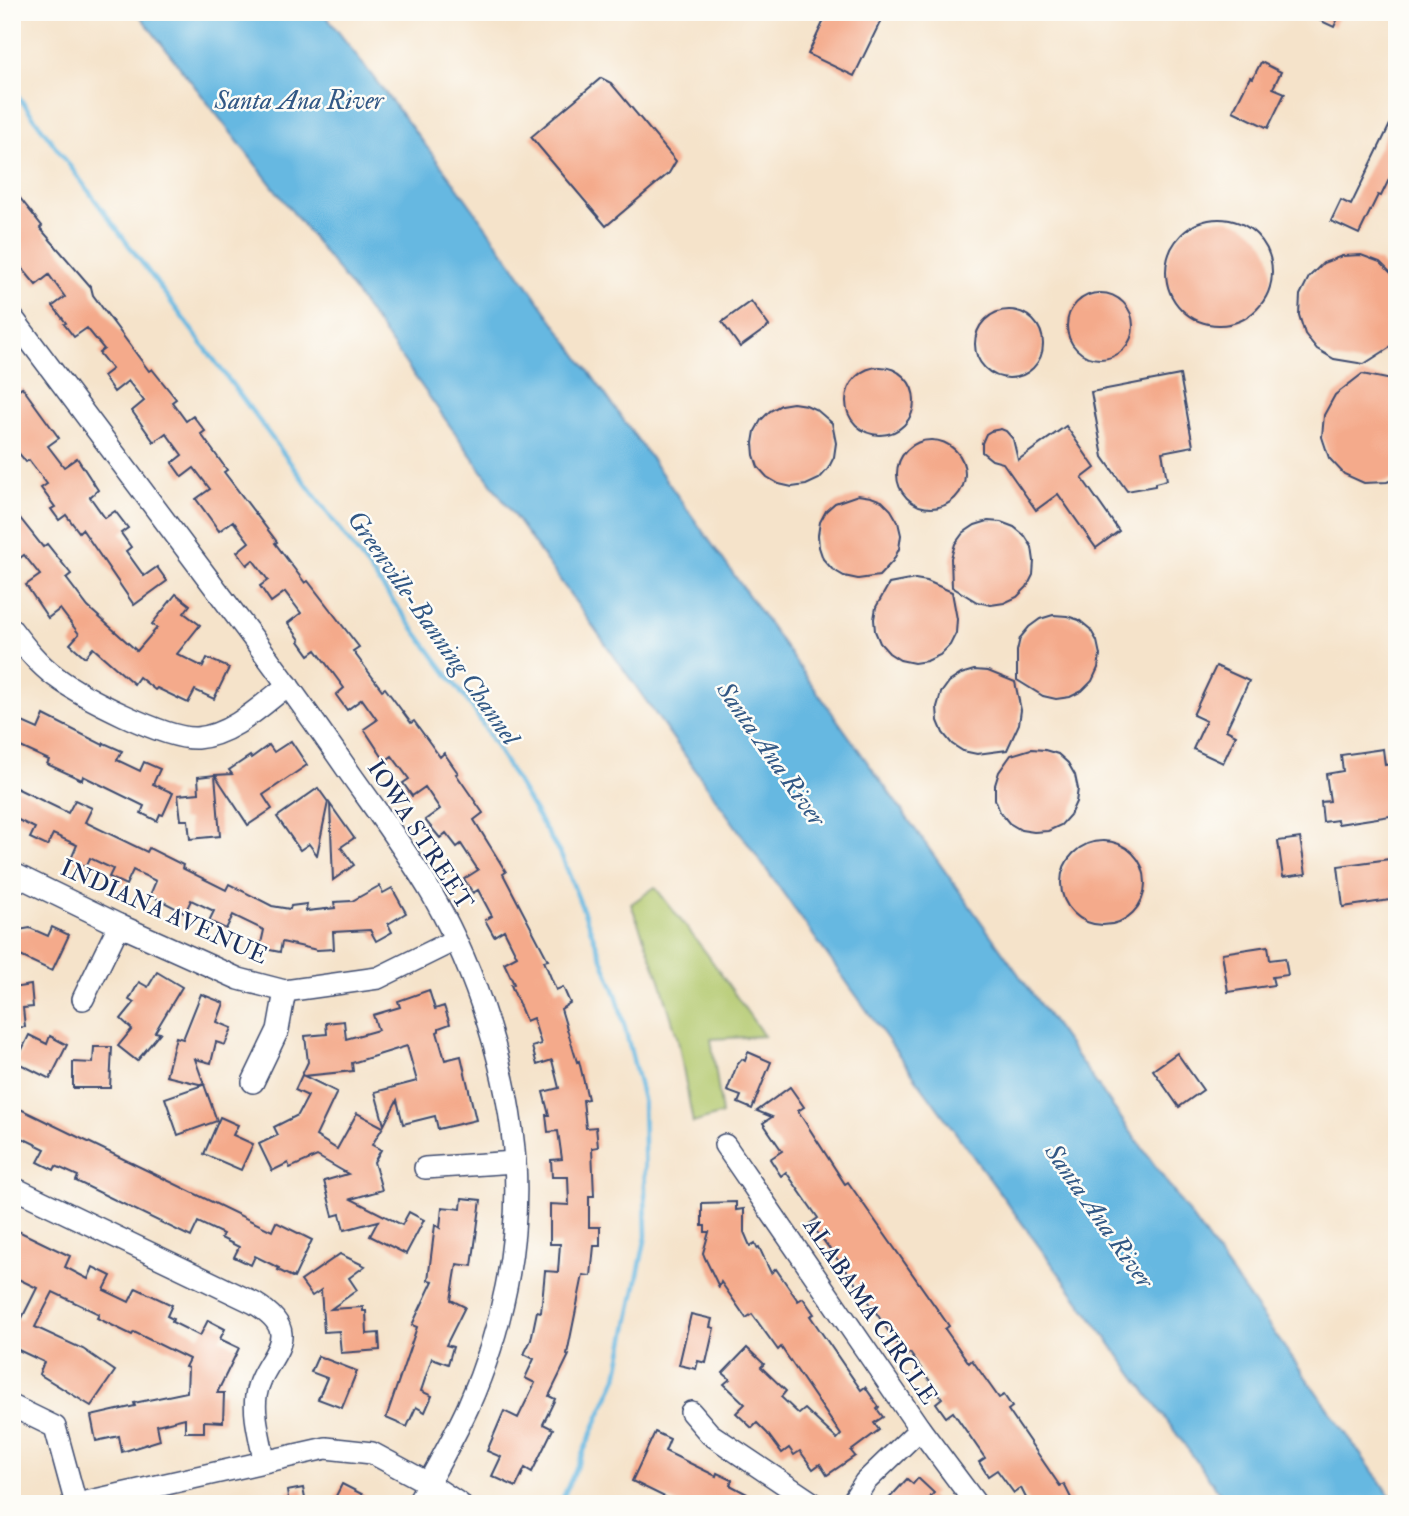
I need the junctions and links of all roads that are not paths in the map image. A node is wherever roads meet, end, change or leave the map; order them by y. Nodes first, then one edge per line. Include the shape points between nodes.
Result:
1 (12, 317) edge
2 (12, 630) edge
3 (288, 685) junction
4 (12, 873) edge
5 (119, 925) junction
6 (455, 940) junction
7 (285, 991) junction
8 (83, 999) dead end
9 (253, 1082) dead end
10 (725, 1145) dead end
11 (515, 1162) junction
12 (425, 1168) dead end
13 (12, 1187) edge
14 (12, 1406) edge
15 (691, 1412) dead end
16 (920, 1430) junction
17 (264, 1461) junction
18 (428, 1483) junction
19 (76, 1504) edge
20 (417, 1504) edge
21 (460, 1504) edge
22 (814, 1504) edge
23 (850, 1504) edge
24 (976, 1504) edge

1 - 3 street, IOWA STREET
2 - 3 street via 41,665 72,688 181,737 219,732
3 - 6 street, IOWA STREET via 412,861
4 - 5 street, INDIANA AVENUE
5 - 7 street, INDIANA AVENUE via 239,979
5 - 8 street
6 - 7 street, INDIANA AVENUE via 378,978
6 - 11 street, IOWA STREET via 500,1063
7 - 9 street via 278,1030
10 - 16 street, ALABAMA CIRCLE
11 - 12 street
11 - 18 street, IOWA STREET via 508,1277 495,1333 467,1408
13 - 17 street via 254,1303 275,1320 279,1345 256,1400
14 - 19 street via 55,1427
15 - 22 street via 710,1434
16 - 23 street via 864,1482
16 - 24 street, ALABAMA CIRCLE
17 - 18 street via 326,1448 372,1453
17 - 19 street
18 - 20 street, IOWA STREET
18 - 21 street

